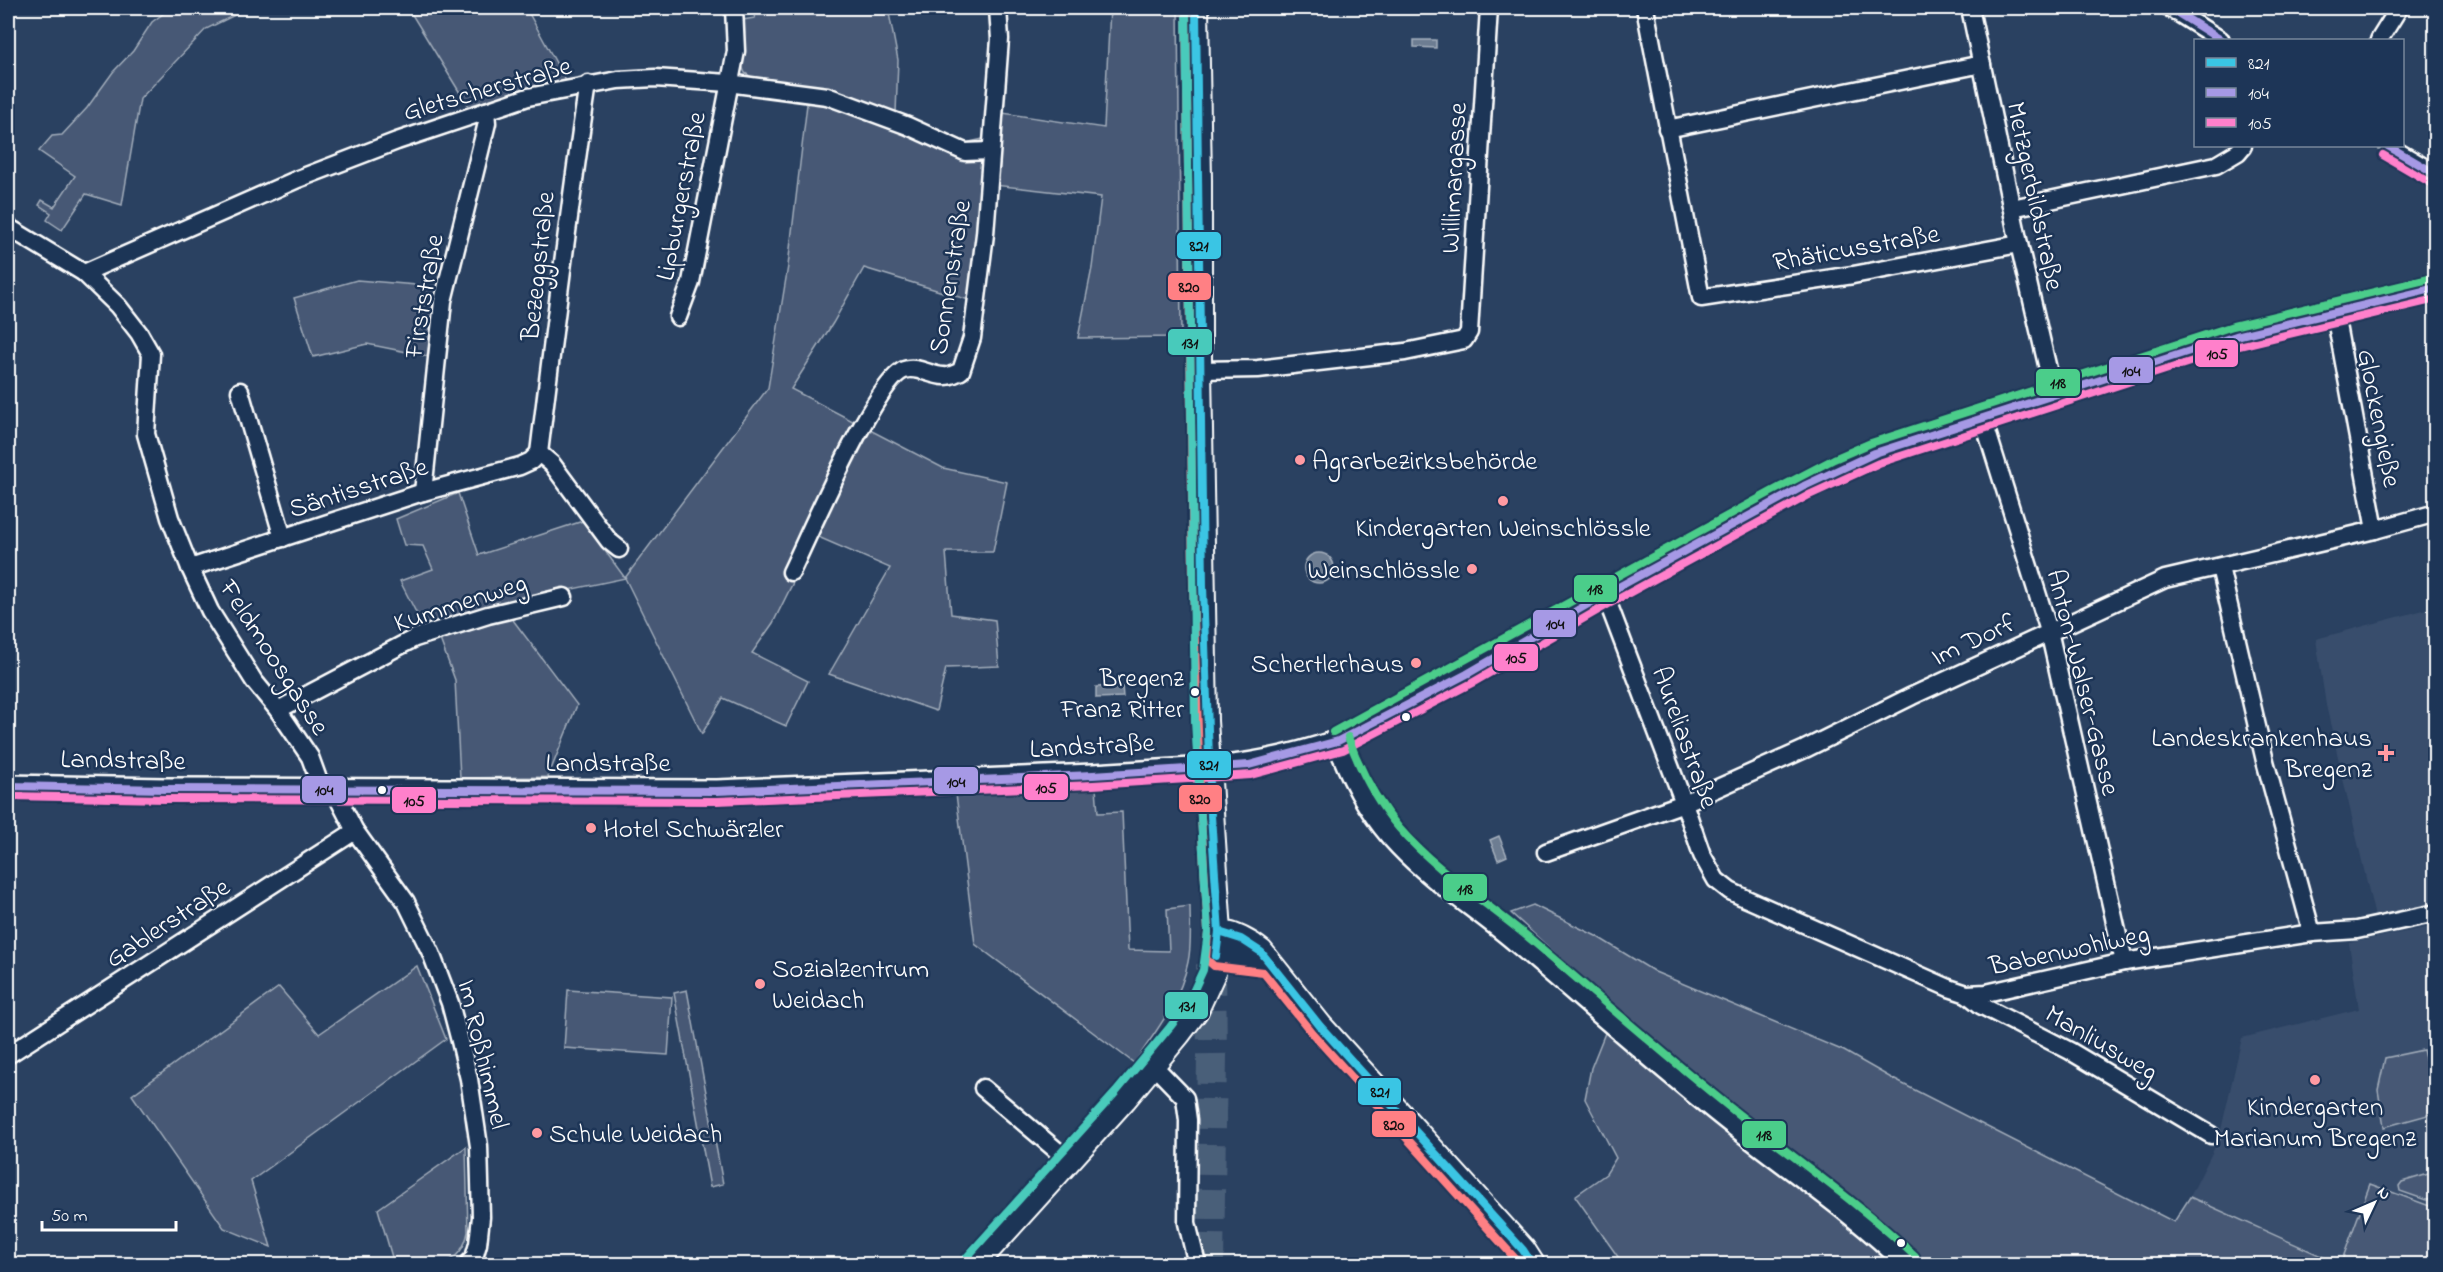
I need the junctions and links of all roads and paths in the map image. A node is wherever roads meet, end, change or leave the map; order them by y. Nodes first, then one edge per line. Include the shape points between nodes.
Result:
1 (734, 8) edge
2 (998, 8) edge
3 (1196, 8) edge
4 (1489, 8) edge
5 (1645, 8) edge
6 (1970, 8) edge
7 (2170, 8) edge
8 (2399, 8) edge
9 (2219, 39) edge
10 (2380, 39) edge
11 (1982, 64) junction
12 (728, 83) junction
13 (588, 84) junction
14 (486, 111) junction
15 (1667, 129) junction
16 (2242, 147) edge
17 (2390, 147) edge
18 (990, 152) junction
19 (2436, 174) edge
20 (2012, 208) junction
21 (8, 227) edge
22 (2019, 244) junction
23 (84, 273) junction
24 (2436, 288) edge
25 (2335, 315) junction
26 (678, 317) dead end
27 (1199, 370) junction
28 (240, 391) dead end
29 (2054, 395) junction
30 (1983, 419) junction
31 (539, 453) junction
32 (423, 492) junction
33 (2436, 513) edge
34 (2375, 530) junction
35 (283, 538) junction
36 (619, 549) dead end
37 (2220, 567) junction
38 (190, 568) junction
39 (791, 572) dead end
40 (1605, 595) junction
41 (564, 597) dead end
42 (2049, 631) junction
43 (278, 710) junction
44 (1338, 741) junction
45 (1208, 767) junction
46 (8, 786) edge
47 (329, 790) junction
48 (1684, 803) junction
49 (355, 831) junction
50 (1546, 852) dead end
51 (1730, 891) joint
52 (2436, 913) edge
53 (1219, 932) junction
54 (2312, 933) junction
55 (1216, 956) junction
56 (1268, 962) junction
57 (2124, 962) junction
58 (1967, 994) junction
59 (8, 1055) edge
60 (1153, 1065) junction
61 (983, 1088) dead end
62 (2211, 1135) dead end
63 (1068, 1160) junction
64 (983, 1261) edge
65 (474, 1262) edge
66 (1197, 1264) edge
67 (1532, 1264) edge
68 (1908, 1264) edge

1 - 12 street, Lipburgerstraße via 736,51
2 - 18 street, Sonnenstraße via 1000,39
3 - 27 main road
4 - 27 street, Willimargasse via 1469,332 1464,340 1405,352 1258,369
5 - 15 street
6 - 11 street, Metzgerbildstraße
7 - 9 street
8 - 10 street
11 - 15 street
11 - 20 street, Metzgerbildstraße
12 - 13 street, Gletscherstraße via 655,78
12 - 18 street, Gletscherstraße via 827,96 965,152
12 - 26 street, Lipburgerstraße via 691,282
13 - 14 street, Gletscherstraße
13 - 31 street, Bezeggstraße
14 - 23 street, Gletscherstraße via 298,179
14 - 32 street, Firststraße via 487,123 443,301
15 - 22 street, Rhäticusstraße via 1701,298
16 - 20 street via 2216,165
17 - 19 street
18 - 39 street, Sonnenstraße via 972,338 961,370 946,377 904,370 891,379 868,414
20 - 22 street, Metzgerbildstraße
21 - 23 street, Feldmoosgasse
22 - 29 street, Metzgerbildstraße
23 - 38 street, Feldmoosgasse via 118,306 151,354 146,434 170,518
24 - 25 street
25 - 29 street via 2236,336
25 - 34 street, Glockengieße
27 - 45 main road
28 - 35 street
29 - 30 street
30 - 40 street via 1839,468
30 - 42 street, Anton-Walser-Gasse
31 - 32 street, Säntisstraße via 520,466
31 - 36 street
32 - 35 street, Säntisstraße
33 - 34 street, Im Dorf
34 - 37 street, Im Dorf
35 - 38 street, Säntisstraße
37 - 42 street, Im Dorf via 2165,579
37 - 54 street via 2265,761
38 - 43 street, Feldmoosgasse via 216,621 254,681
40 - 44 street via 1467,674
40 - 48 street, Aureliastraße
41 - 43 street, Kummenweg via 415,638
42 - 48 street, Im Dorf
42 - 57 street, Anton-Walser-Gasse
43 - 47 street, Feldmoosgasse via 310,757 318,779
44 - 45 street, Landstraße via 1249,765
44 - 68 street via 1363,797 1400,846 1678,1080 1863,1223
45 - 47 street, Landstraße via 1093,776 759,790
45 - 53 main road
46 - 47 street, Landstraße
47 - 49 street, Im Roßhimmel via 339,800
48 - 50 street, Im Dorf
48 - 51 street, Aureliastraße via 1702,855 1716,880
49 - 59 street, Gablerstraße
49 - 65 street, Im Roßhimmel via 406,902 450,1003 469,1079 479,1146 481,1217
51 - 58 street, Babenwohlweg
52 - 54 street, Babenwohlweg via 2357,930
53 - 55 main road
53 - 56 main road via 1251,944
54 - 57 street, Babenwohlweg
55 - 56 main road
55 - 60 main road via 1196,1010
56 - 67 main road
57 - 58 street, Babenwohlweg
58 - 62 street, Manliusweg
60 - 63 main road
60 - 66 street via 1185,1098 1187,1222
61 - 63 street
63 - 64 main road

